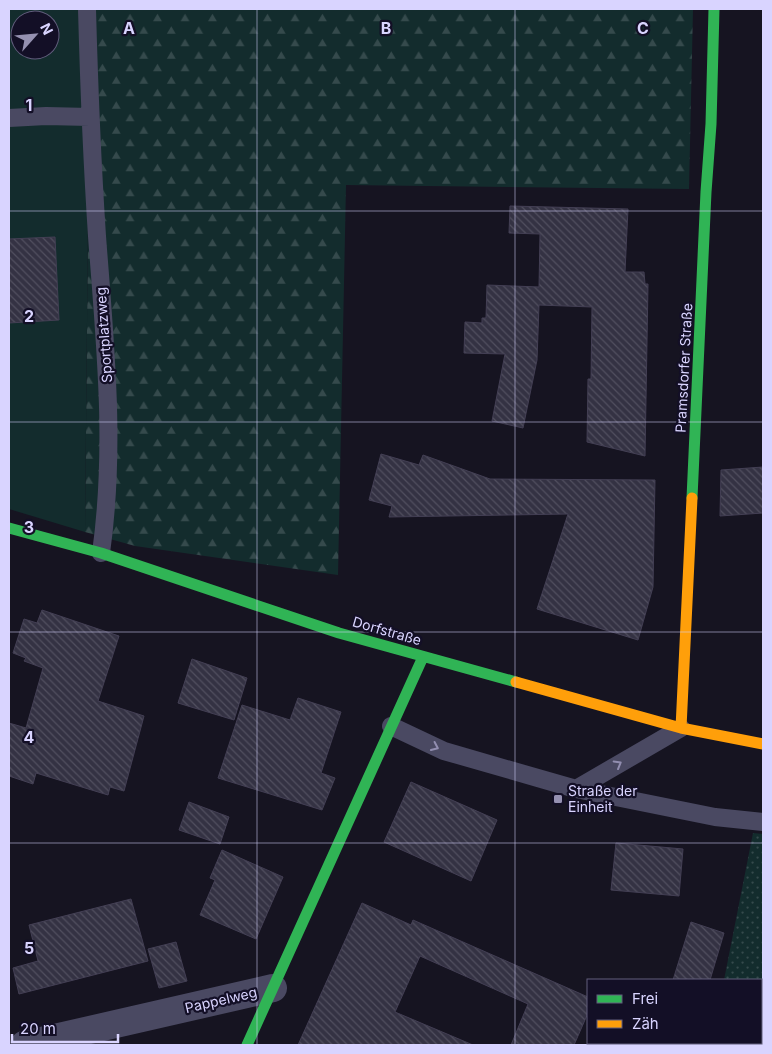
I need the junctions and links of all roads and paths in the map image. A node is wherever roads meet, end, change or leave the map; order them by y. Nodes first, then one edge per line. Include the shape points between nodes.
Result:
1 (87, 9) edge
2 (714, 9) edge
3 (90, 117) junction
4 (9, 118) edge
5 (9, 528) edge
6 (101, 553) junction
7 (423, 657) junction
8 (391, 726) junction
9 (681, 728) junction
10 (763, 744) edge
11 (576, 789) junction
12 (763, 822) edge
13 (273, 988) junction
14 (24, 1045) edge
15 (248, 1045) edge

1 - 3 lane, Sportplatzweg
2 - 9 street, Pramsdorfer Straße
3 - 4 lane
3 - 6 lane, Sportplatzweg via 107,361 107,510
5 - 6 street, Dorfstraße
6 - 7 street, Dorfstraße via 339,633
7 - 8 street
7 - 9 street, Dorfstraße
8 -> 11 lane via 444,751
8 - 13 street
9 - 10 street, Dorfstraße
11 -> 9 lane
11 - 12 lane via 715,817
13 - 14 street, Pappelweg
13 - 15 street

